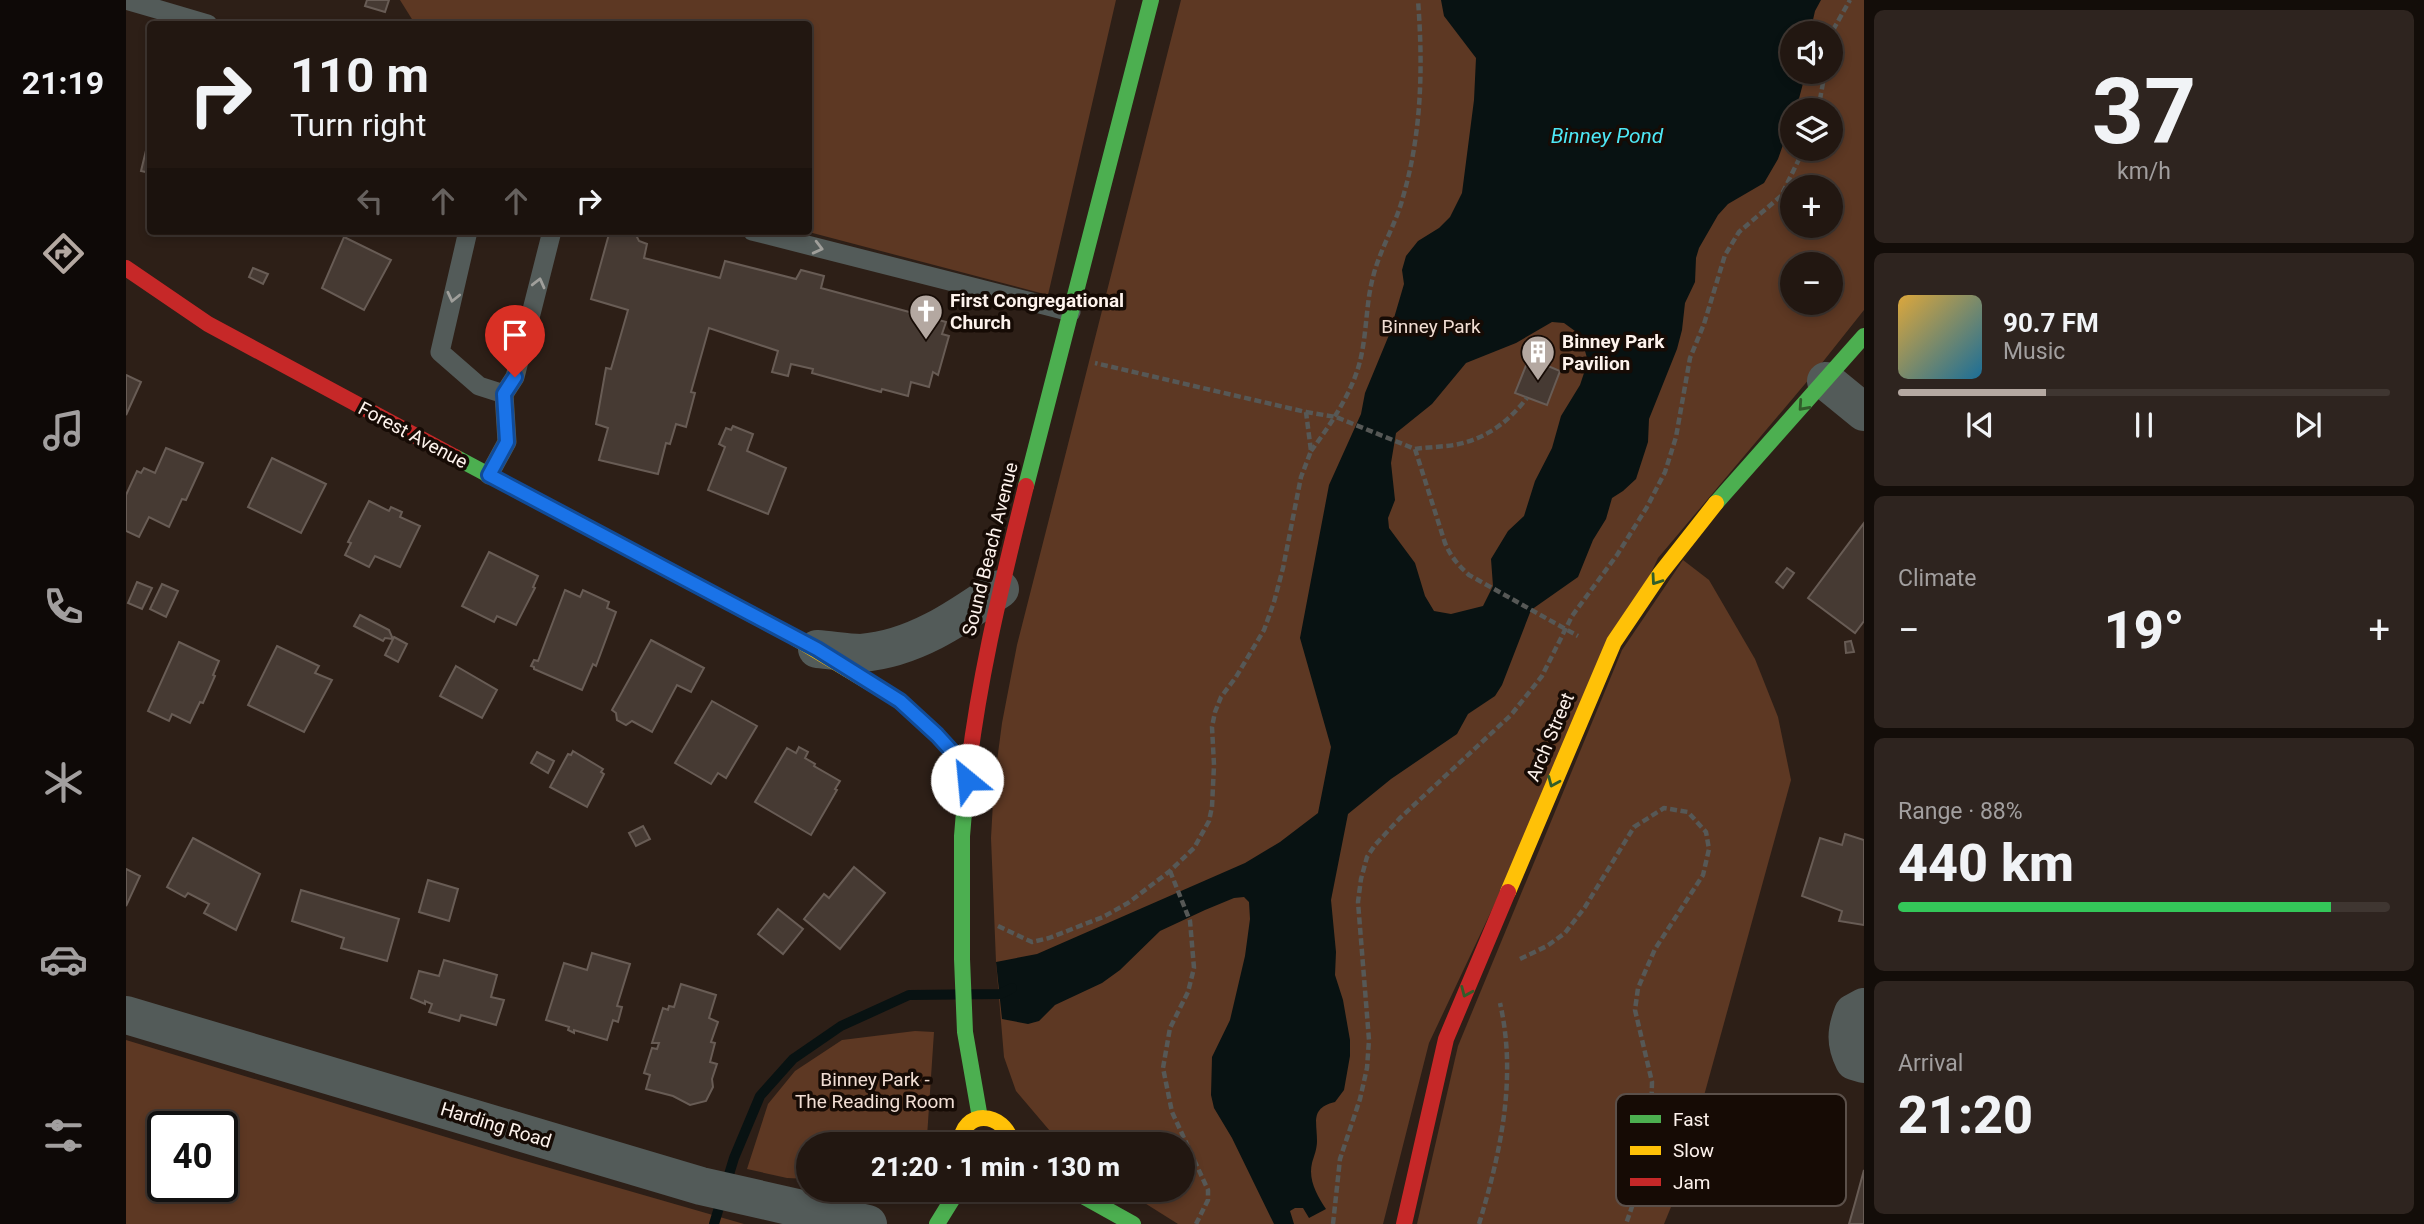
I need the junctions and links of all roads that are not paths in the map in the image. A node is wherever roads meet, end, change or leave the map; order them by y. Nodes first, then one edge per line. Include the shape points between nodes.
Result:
1 (1151, 0) edge
2 (126, 1) edge
3 (197, 21) edge
4 (467, 235) edge
5 (551, 235) edge
6 (768, 235) edge
7 (126, 268) edge
8 (1071, 312) junction
9 (1864, 336) edge
10 (1826, 381) junction
11 (504, 394) junction
12 (1864, 412) edge
13 (489, 475) junction
14 (1000, 589) junction
15 (817, 649) junction
16 (968, 769) junction
17 (1864, 1007) edge
18 (126, 1015) edge
19 (1864, 1064) edge
20 (980, 1118) junction
21 (963, 1132) edge
22 (1009, 1132) edge
23 (951, 1202) edge
24 (1094, 1202) edge
25 (868, 1224) edge
26 (937, 1224) edge
27 (1133, 1224) edge
28 (1404, 1224) edge

1 - 8 street, Sound Beach Avenue
2 - 3 lane
4 -> 11 lane via 440,352 479,386
11 -> 5 lane via 515,377
6 -> 8 lane
7 - 13 street, Forest Avenue via 208,324
8 - 14 street, Sound Beach Avenue
9 - 10 street, Arch Street
10 - 12 street
10 -> 28 street, Arch Street via 1706,514 1614,642 1446,1039
11 - 13 lane via 507,442
13 - 15 street, Forest Avenue
14 - 15 street, Forest Avenue via 960,618 912,641 859,653
14 - 16 street, Sound Beach Avenue
15 - 16 street, Forest Avenue via 900,701
16 - 20 street, Sound Beach Avenue via 962,836 962,959 965,1031
17 - 19 street via 1853,1013 1846,1030 1847,1048 1854,1061
18 - 25 street, Harding Road via 701,1186
20 - 21 street
20 - 22 street via 995,1119
23 - 26 street
24 - 27 street

